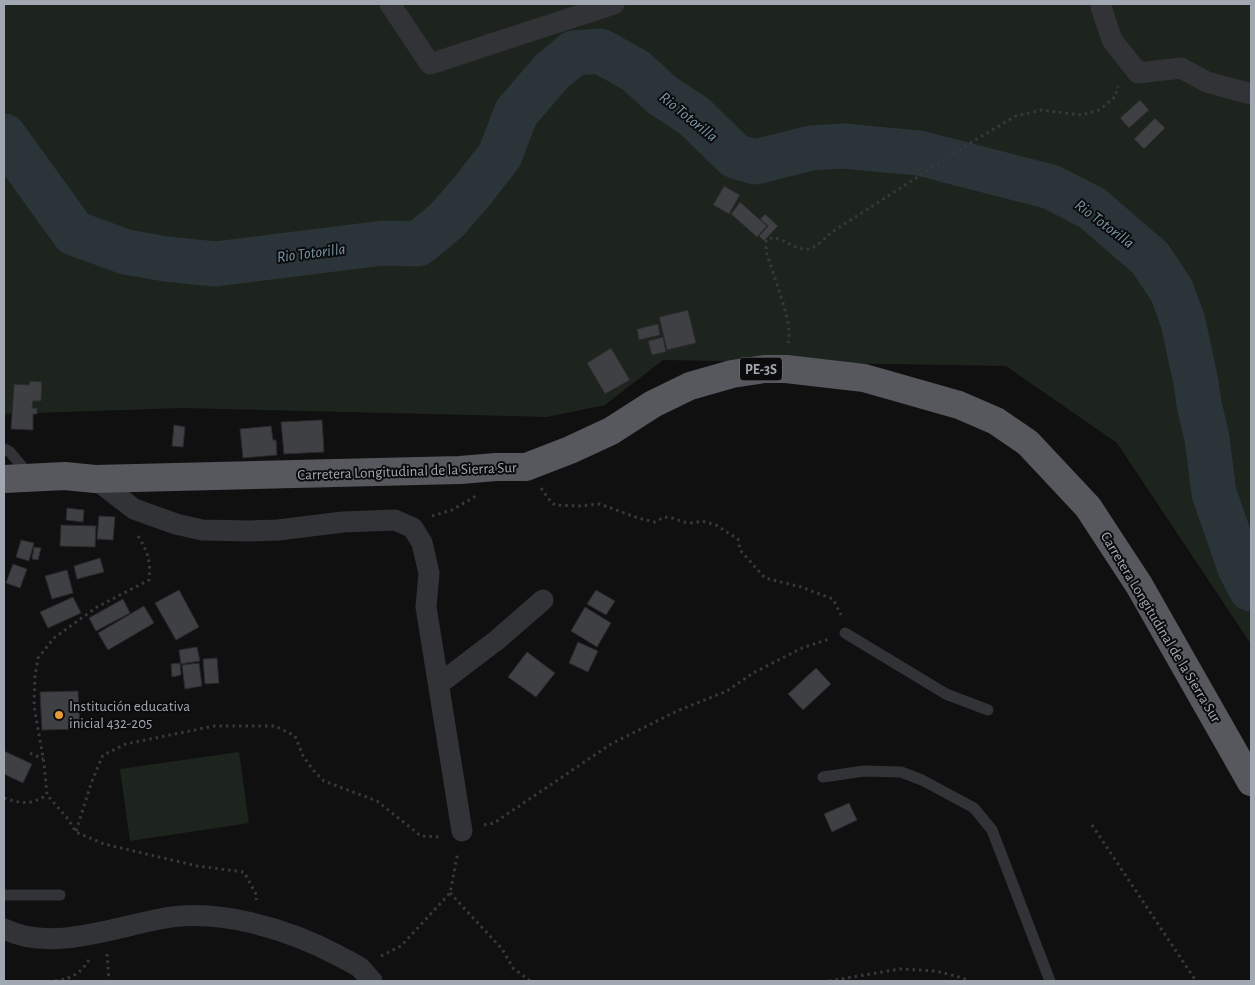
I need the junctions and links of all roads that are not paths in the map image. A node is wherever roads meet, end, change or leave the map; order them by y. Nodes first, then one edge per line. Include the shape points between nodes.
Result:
1 (390, 4) edge
2 (614, 4) edge
3 (1102, 4) edge
4 (1251, 94) edge
5 (4, 449) edge
6 (32, 478) junction
7 (4, 479) edge
8 (95, 479) junction
9 (543, 600) dead end
10 (845, 633) road end
11 (438, 684) junction
12 (988, 710) dead end
13 (823, 777) dead end
14 (1251, 782) edge
15 (462, 830) road end
16 (4, 895) edge
17 (60, 896) dead end
18 (4, 929) edge
19 (366, 974) edge
20 (1050, 981) edge

1 - 2 street via 430,64
3 - 4 street via 1112,40 1138,73 1181,68 1208,82
5 - 6 lane
6 - 7 highway, Carretera Longitudinal de la Sierra Sur / PE-3S
6 - 8 highway, Carretera Longitudinal de la Sierra Sur / PE-3S via 65,476
8 - 11 street via 134,509 202,530 278,530 395,520 413,528 422,543 430,573 426,607
8 - 14 highway, Carretera Longitudinal de la Sierra Sur / PE-3S via 526,467 611,431 653,404 690,386 732,374 786,369 864,378 959,405 996,421 1028,443 1088,507 1139,585
9 - 11 street
10 - 12 lane via 946,694
11 - 15 street
13 - 20 lane via 864,771 901,772 974,808 992,830
16 - 17 lane
18 - 19 street via 14,934 58,940 161,918 197,915 253,923 316,944

